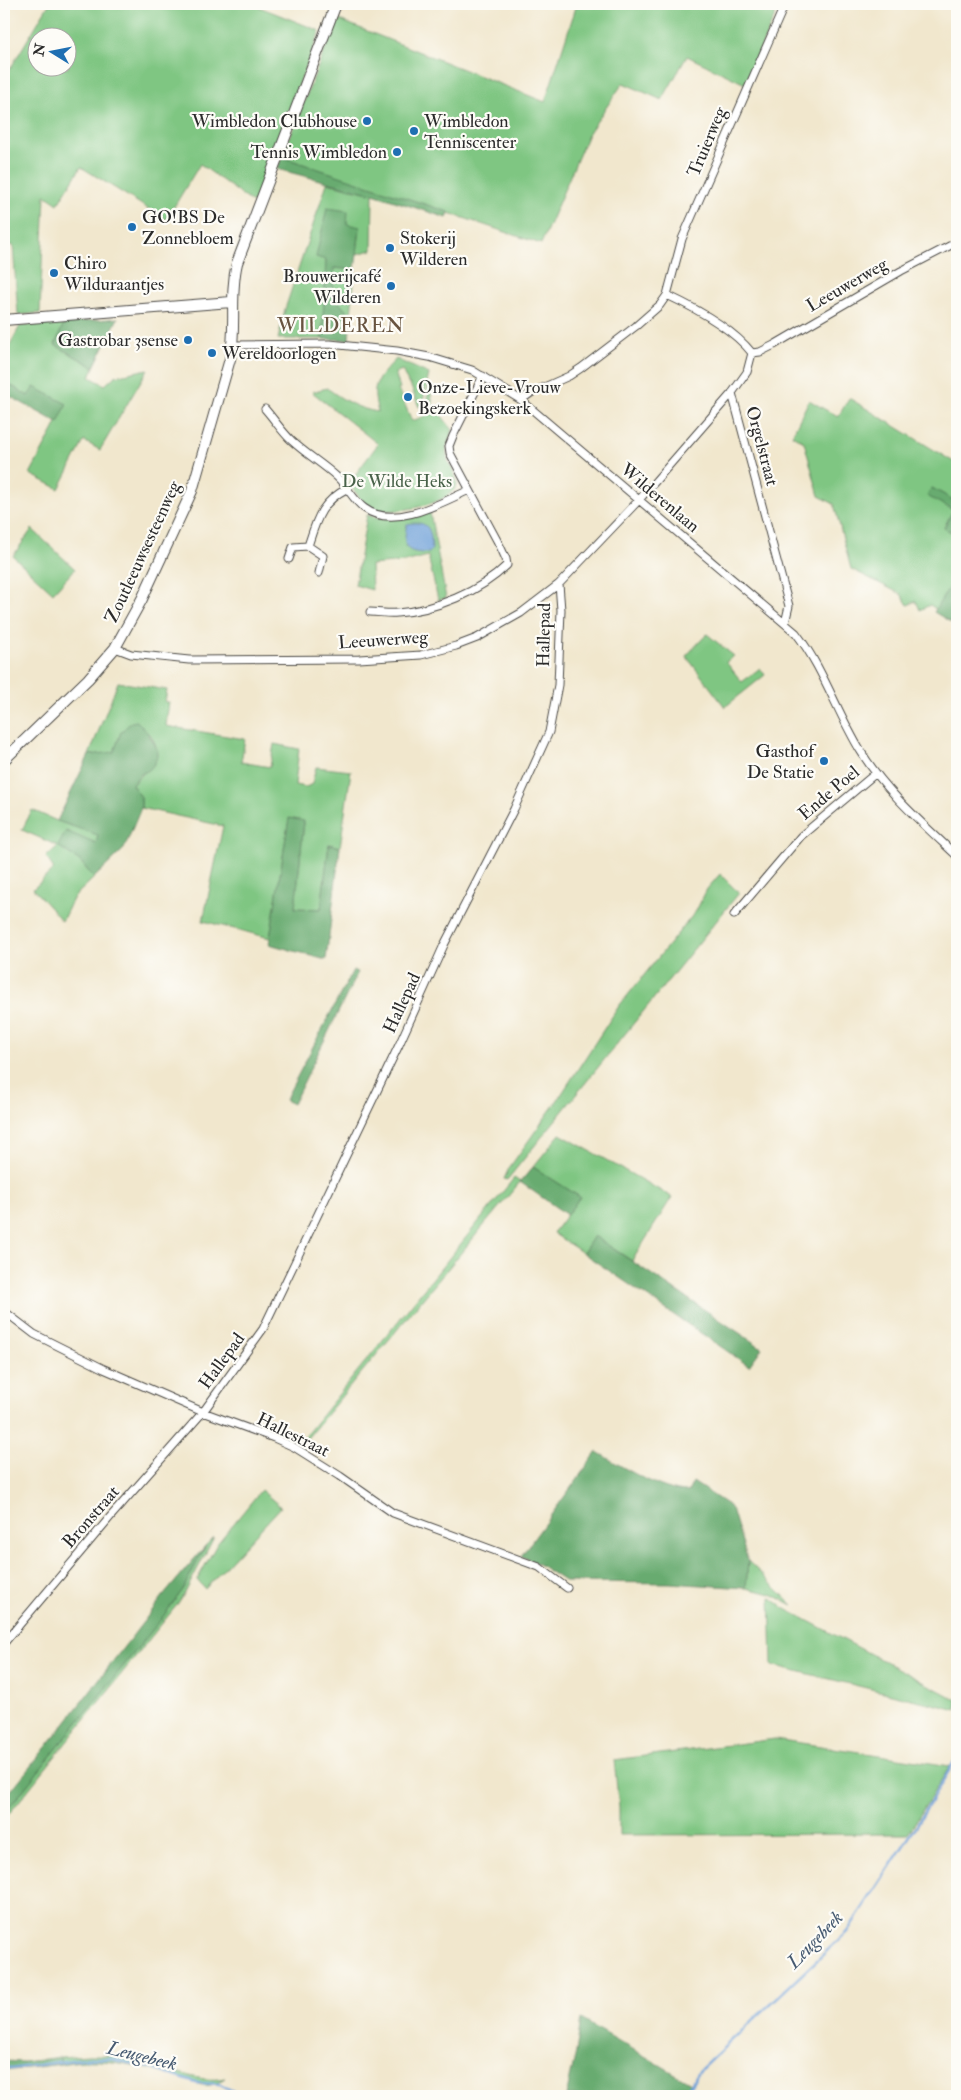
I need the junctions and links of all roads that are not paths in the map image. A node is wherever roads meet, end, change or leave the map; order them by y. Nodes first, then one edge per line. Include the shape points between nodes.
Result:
1 (336, 4) edge
2 (785, 4) edge
3 (957, 242) edge
4 (667, 295) junction
5 (231, 302) junction
6 (4, 320) edge
7 (233, 345) junction
8 (752, 353) junction
9 (483, 376) junction
10 (732, 393) junction
11 (521, 400) junction
12 (265, 409) dead end
13 (348, 488) junction
14 (469, 490) junction
15 (639, 500) junction
16 (308, 546) junction
17 (289, 559) dead end
18 (319, 573) dead end
19 (559, 584) junction
20 (370, 612) dead end
21 (785, 623) junction
22 (115, 648) junction
23 (4, 760) edge
24 (876, 773) junction
25 (957, 856) edge
26 (734, 916) dead end
27 (4, 1310) edge
28 (203, 1412) junction
29 (567, 1588) dead end
30 (4, 1643) edge

1 - 5 street, Zoutleeuwsesteenweg via 243,243 233,278
2 - 4 street, Truierweg via 682,239
3 - 8 street, Leeuwerweg via 774,345
4 - 8 street via 737,337
4 - 11 street via 636,326 582,368
5 - 6 street
5 - 7 street, Zoutleeuwsesteenweg
7 - 9 street, Wilderenlaan via 330,344 384,348 429,357
7 - 22 street, Zoutleeuwsesteenweg via 192,491 142,599
8 - 10 street, Orgelstraat via 747,372
9 - 11 street, Wilderenlaan
9 - 14 street via 449,446
10 - 15 street, Leeuwerweg
10 - 21 street, Orgelstraat via 789,606
11 - 15 street, Wilderenlaan
12 - 13 street via 291,440
13 - 14 street via 366,510 387,516 421,512
13 - 16 street via 326,503
14 - 20 street via 506,558 506,565 473,589 426,609
15 - 19 street, Leeuwerweg
15 - 21 street, Wilderenlaan
16 - 17 street via 293,547
16 - 18 street via 323,556
19 - 22 street, Leeuwerweg via 496,628 456,646 421,656 189,660 131,654
19 - 28 street, Hallepad via 557,700 536,761 444,945 263,1329
21 - 24 street, Wilderenlaan via 806,646 848,729
22 - 23 street, Zoutleeuwsesteenweg via 88,679
24 - 25 street, Wilderenlaan
24 - 26 street, Ende Poel via 801,836
27 - 28 street, Hallestraat via 34,1334 56,1346
28 - 29 street, Hallestraat via 294,1447 393,1513 539,1567
28 - 30 street, Bronstraat

